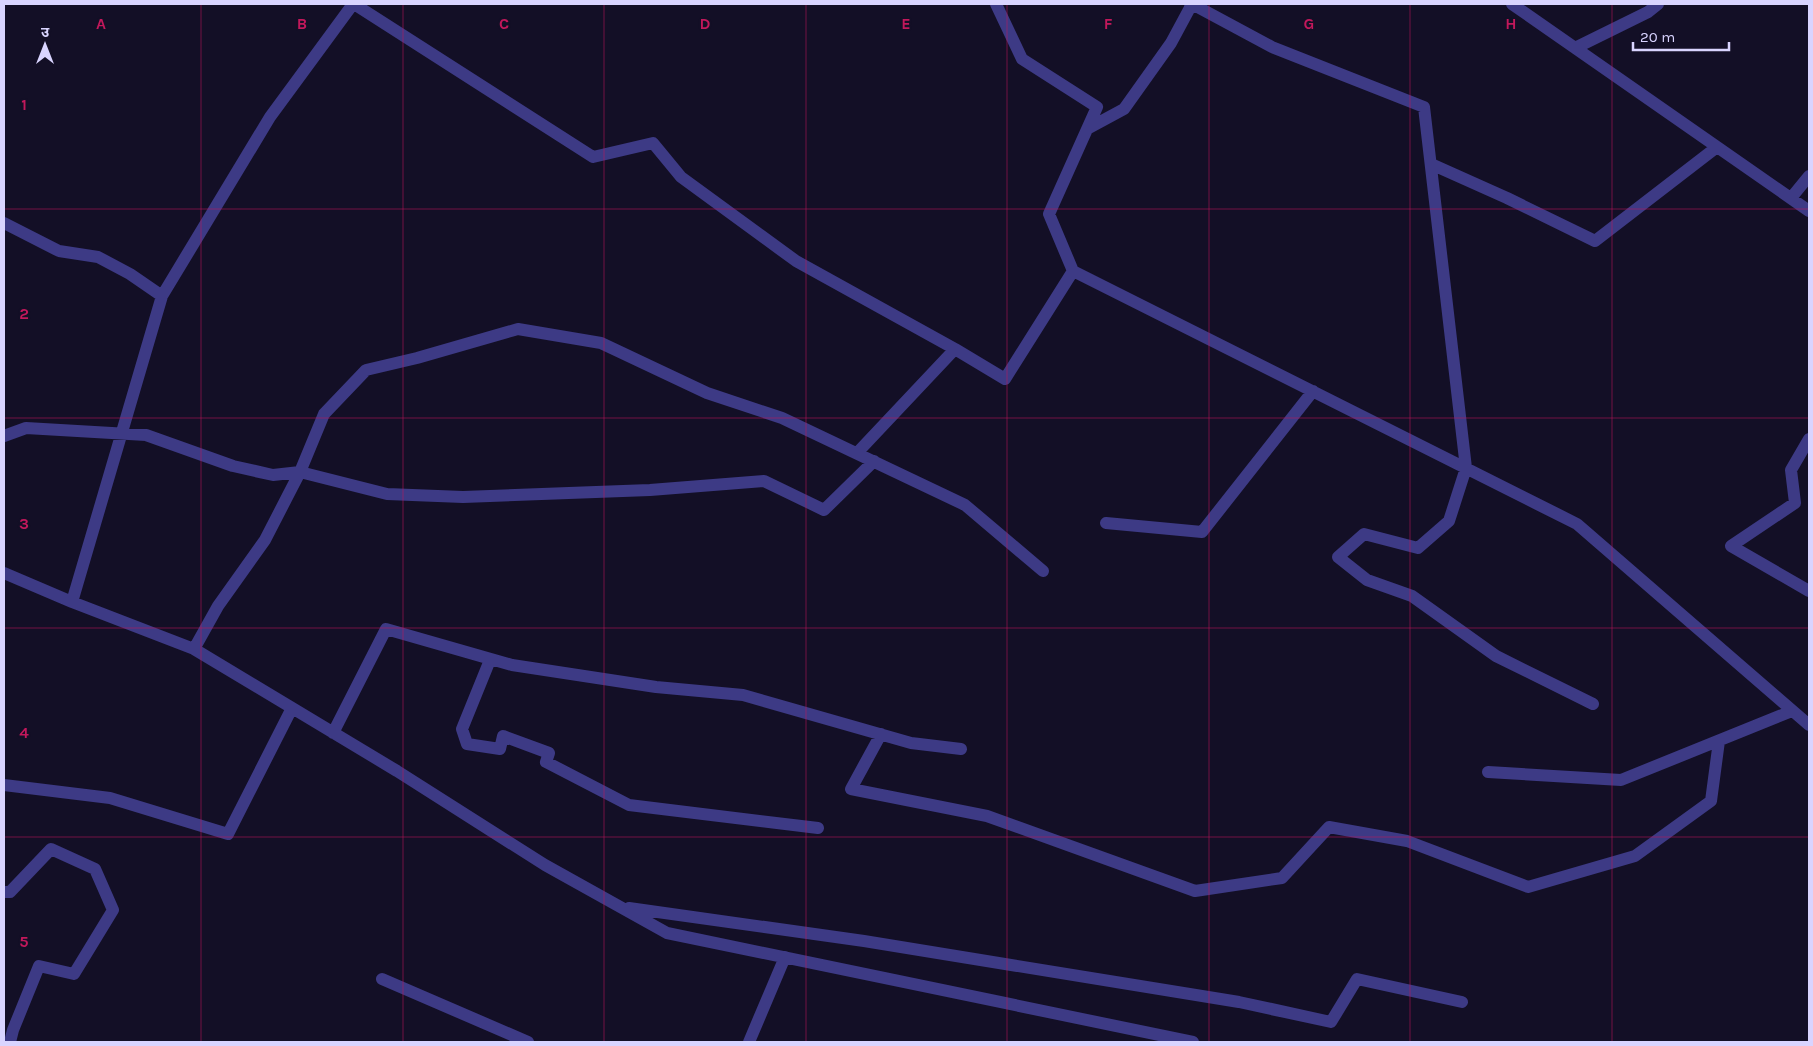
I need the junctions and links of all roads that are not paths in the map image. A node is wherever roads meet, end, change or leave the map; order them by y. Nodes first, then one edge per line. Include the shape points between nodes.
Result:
1 (354, 4) edge
2 (996, 4) edge
3 (1191, 4) edge
4 (1512, 4) edge
5 (1658, 4) edge
6 (1575, 48) junction
7 (1087, 130) junction
8 (1717, 147) junction
9 (1430, 164) junction
10 (1809, 176) edge
11 (1790, 198) junction
12 (1809, 211) edge
13 (4, 223) edge
14 (1073, 271) junction
15 (162, 296) junction
16 (955, 348) junction
17 (1313, 391) junction
18 (122, 434) junction
19 (4, 436) edge
20 (1809, 439) edge
21 (857, 453) junction
22 (874, 461) junction
23 (1466, 468) junction
24 (300, 472) junction
25 (1106, 523) dead end
26 (1043, 571) dead end
27 (4, 573) edge
28 (1809, 591) edge
29 (72, 602) junction
30 (194, 649) junction
31 (490, 660) junction
32 (1593, 704) dead end
33 (292, 708) junction
34 (1792, 711) junction
35 (1809, 725) edge
36 (333, 733) junction
37 (881, 734) junction
38 (1719, 741) junction
39 (961, 749) dead end
40 (1488, 772) dead end
41 (4, 785) edge
42 (818, 828) dead end
43 (4, 892) edge
44 (622, 907) junction
45 (785, 957) junction
46 (382, 979) dead end
47 (1462, 1002) dead end
48 (10, 1042) edge
49 (528, 1042) edge
50 (749, 1042) edge
51 (1193, 1042) edge

1 - 15 street via 270,117
1 - 16 street via 593,157 654,143 681,177 796,261
2 - 7 street via 1022,59 1097,106
3 - 7 street via 1171,43 1124,109
3 - 9 street via 1272,47 1424,106
4 - 6 street
5 - 6 street
6 - 8 street
7 - 14 street via 1049,214
8 - 9 street via 1594,241
8 - 11 street
9 - 23 street
10 - 11 street
11 - 12 street
13 - 15 street via 59,251 98,257
14 - 16 street via 1005,379
14 - 17 street
15 - 18 street
16 - 21 street
17 - 23 street
17 - 25 street via 1202,532
18 - 19 street via 26,428
18 - 24 street via 146,435 233,466 273,475
18 - 29 street
20 - 28 street via 1791,470 1795,503 1731,546
21 - 22 street
21 - 24 street via 782,418 707,393 601,343 518,329 366,370 324,414
22 - 24 street via 824,510 764,481 650,490 463,496 387,494
22 - 26 street via 965,505
23 - 32 street via 1449,521 1418,548 1364,534 1338,558 1367,580 1412,596 1496,656
23 - 34 street via 1577,524
24 - 30 street via 265,540 218,606
27 - 29 street
29 - 30 street
30 - 33 street
31 - 36 street via 386,629
31 - 37 street via 656,687 743,695
31 - 42 street via 462,729 468,744 500,749 503,736 549,753 546,762 629,805
33 - 36 street
33 - 41 street via 228,834 110,798
34 - 35 street
34 - 38 street
36 - 44 street via 545,865
37 - 38 street via 851,789 987,816 1195,891 1282,878 1329,827 1407,841 1528,887 1635,856 1711,801
37 - 39 street via 911,743
38 - 40 street via 1621,780
43 - 48 street via 10,892 52,849 95,870 113,910 74,974 39,966
44 - 45 street via 667,932
44 - 47 street via 933,952 1239,1002 1331,1022 1357,979
45 - 50 street
45 - 51 street
46 - 49 street

